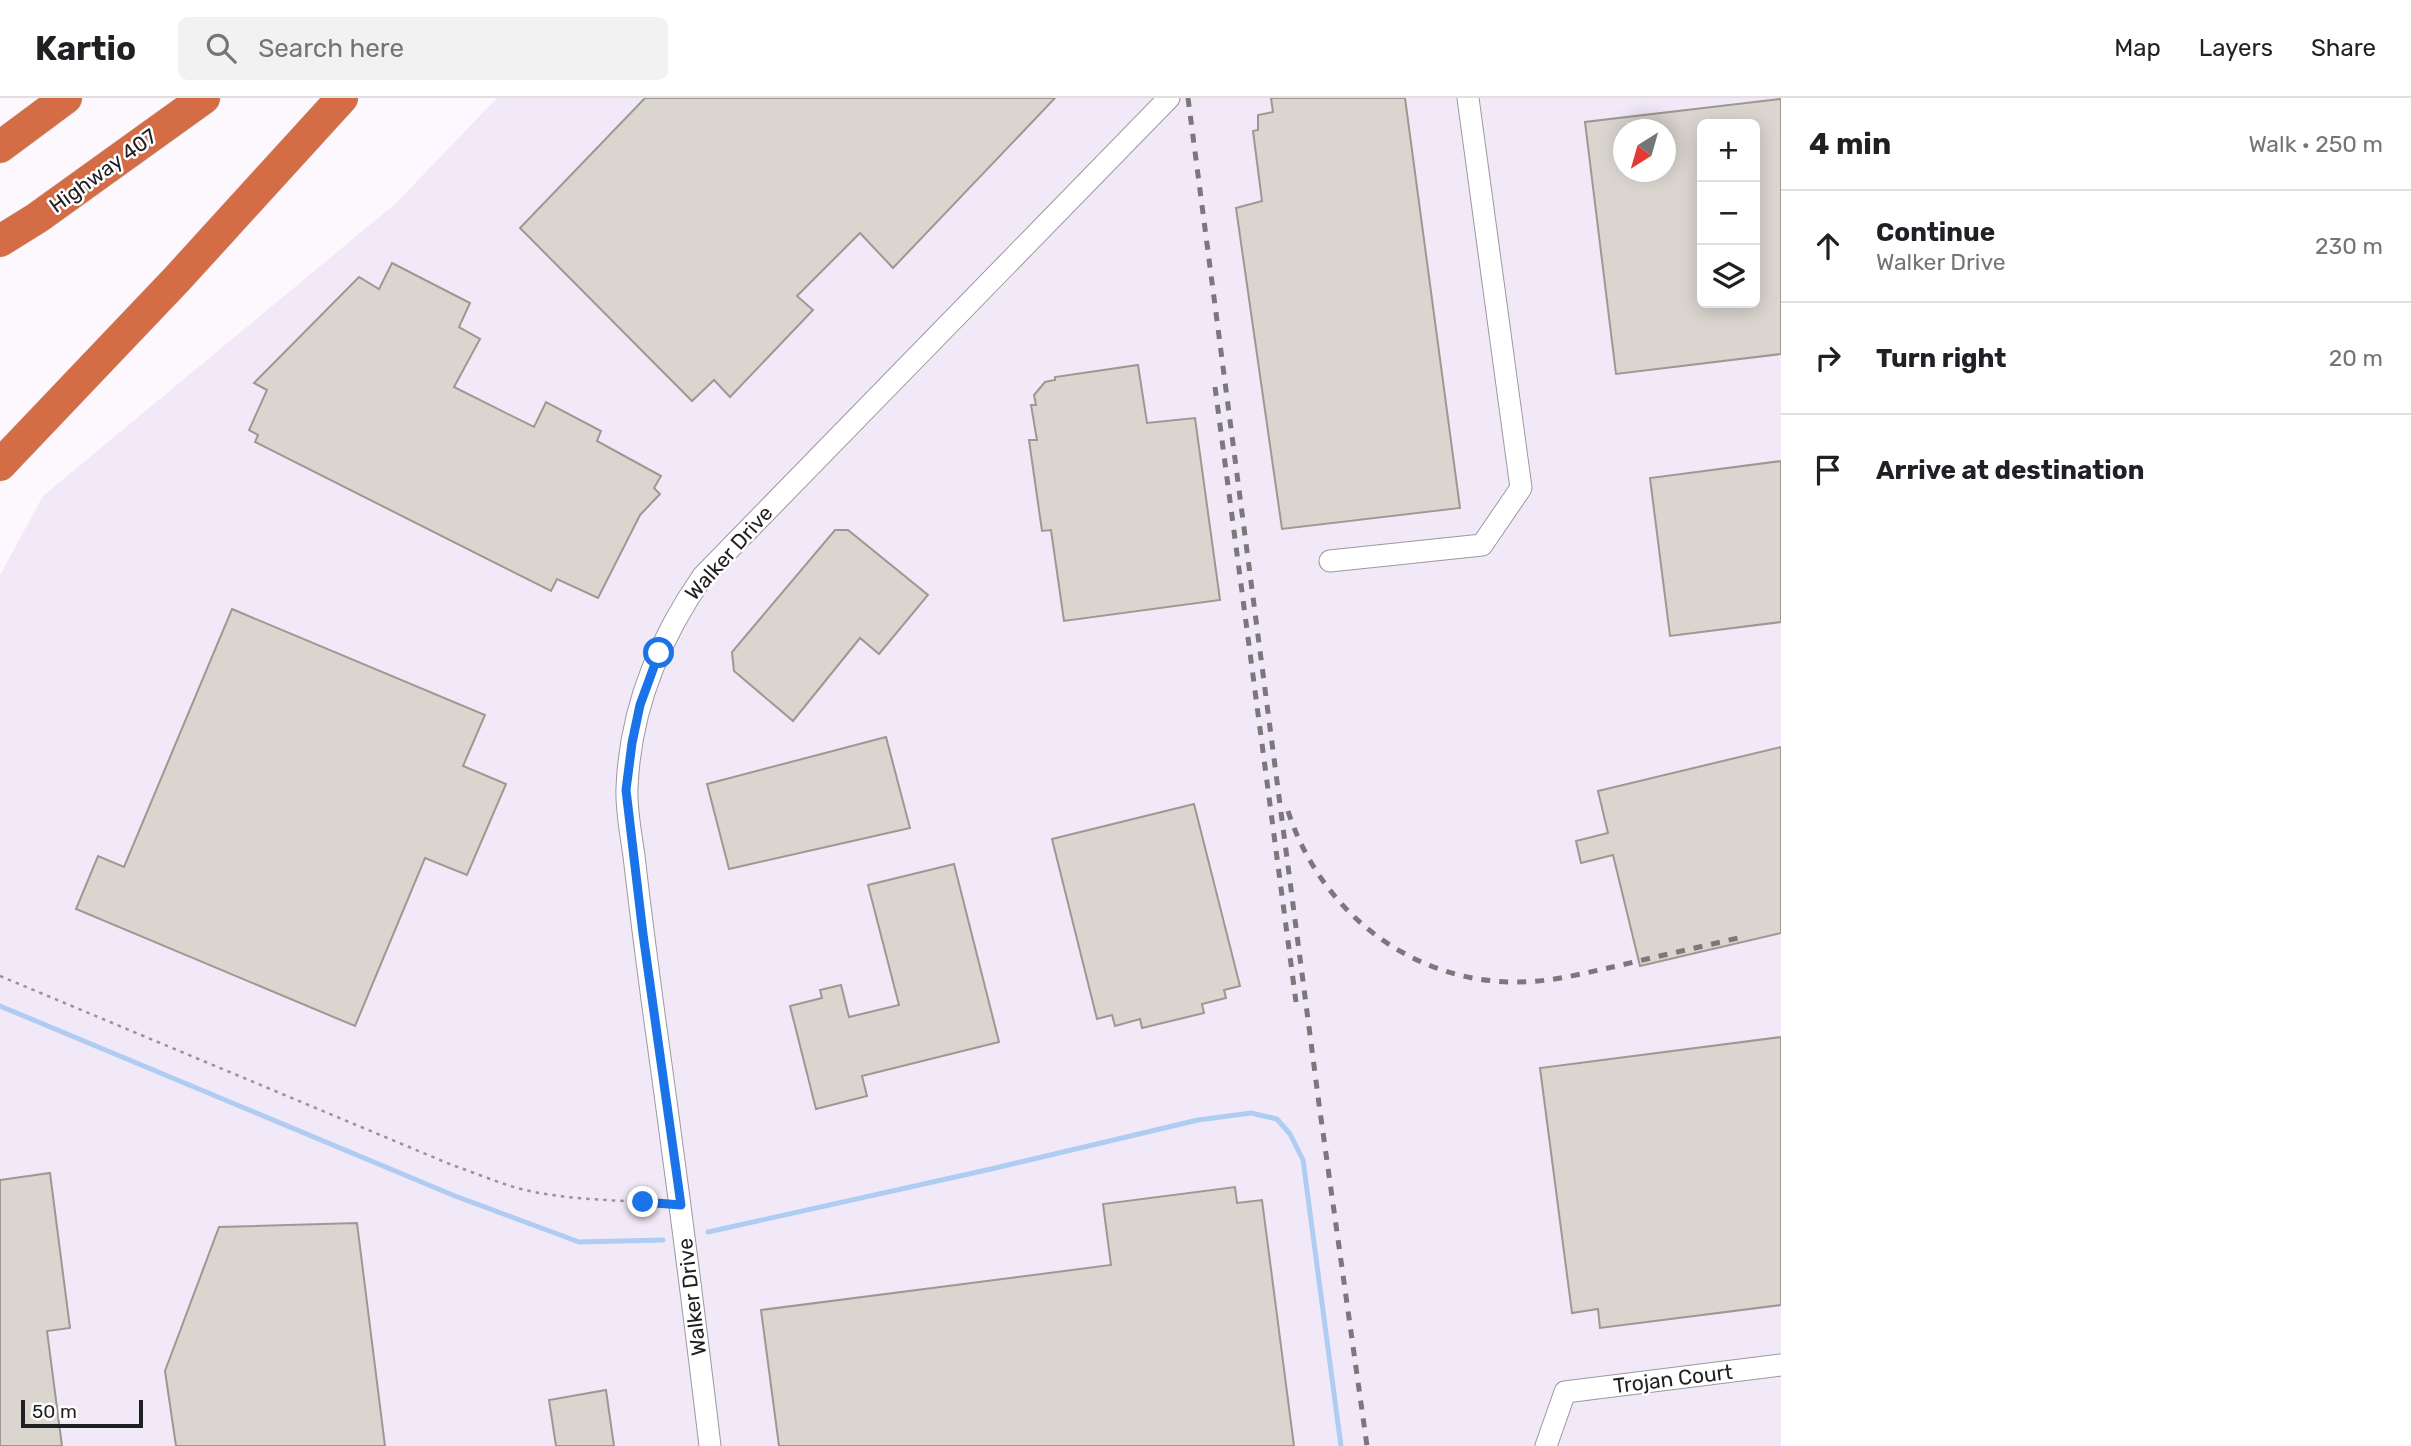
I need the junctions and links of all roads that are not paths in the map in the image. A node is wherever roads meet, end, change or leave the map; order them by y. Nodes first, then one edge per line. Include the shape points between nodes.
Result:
1 (66, 98) edge
2 (204, 98) edge
3 (342, 98) edge
4 (1169, 98) edge
5 (1468, 98) edge
6 (0, 147) edge
7 (0, 241) edge
8 (0, 465) edge
9 (1330, 561) dead end
10 (1781, 1365) edge
11 (710, 1446) edge
12 (1546, 1446) edge

1 - 6 highway
2 - 7 highway, Highway 407
3 - 8 highway
4 - 11 street, Walker Drive via 703,576 679,612 640,705 626,790
5 - 9 street via 1521,488 1482,545
10 - 12 street, Trojan Court via 1565,1392

